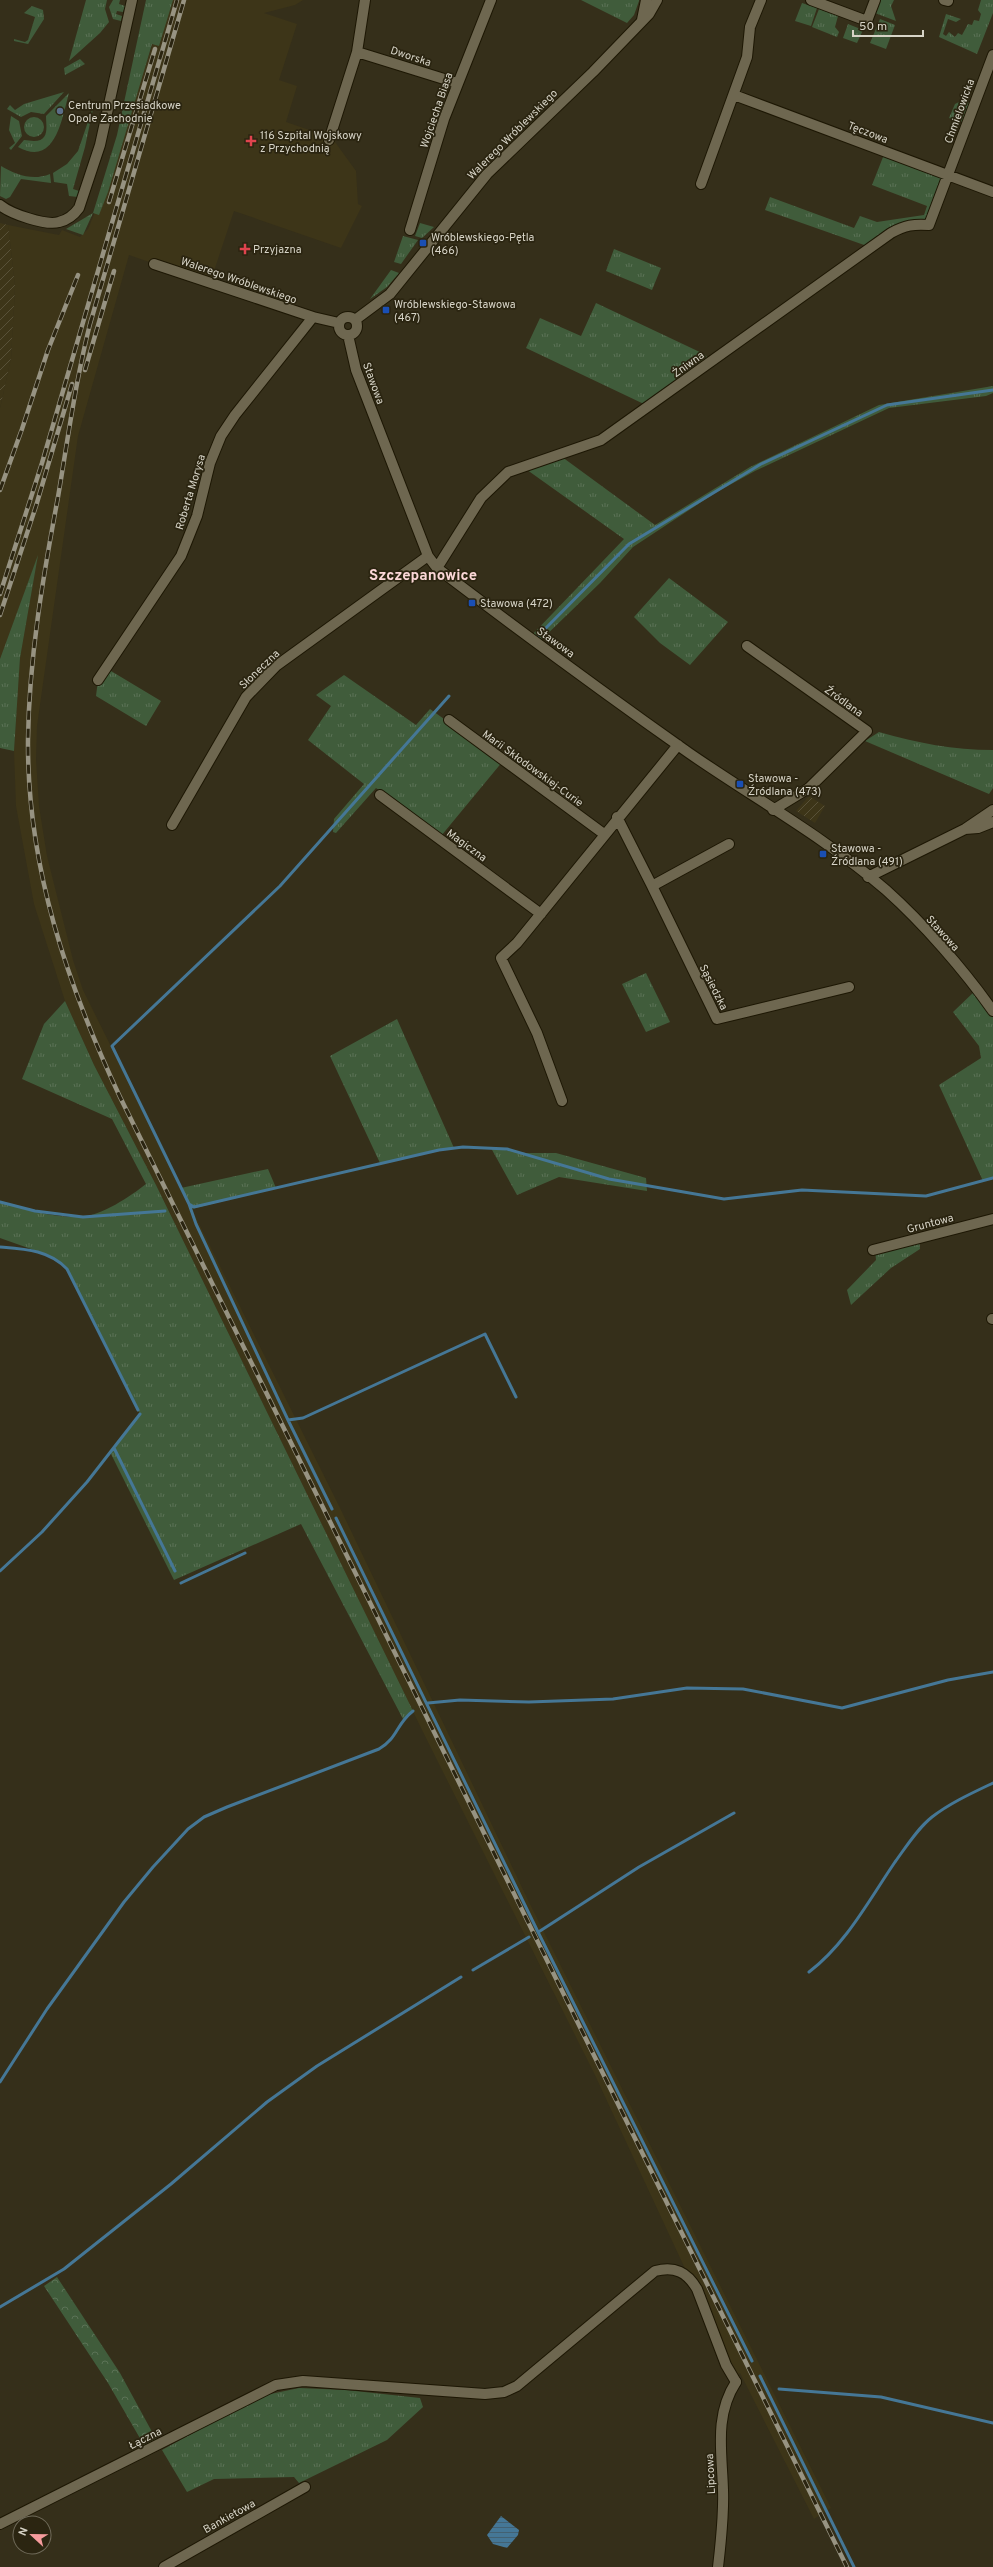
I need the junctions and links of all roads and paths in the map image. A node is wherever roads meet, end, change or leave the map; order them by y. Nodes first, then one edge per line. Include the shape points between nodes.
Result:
1 (132, 0) edge
2 (365, 0) edge
3 (491, 0) edge
4 (646, 0) edge
5 (657, 0) edge
6 (761, 0) edge
7 (811, 0) edge
8 (875, 0) edge
9 (642, 20) junction
10 (357, 52) junction
11 (993, 55) edge
12 (457, 84) junction
13 (734, 95) junction
14 (329, 140) dead end
15 (948, 175) junction
16 (701, 184) dead end
17 (993, 192) edge
18 (1, 208) edge
19 (410, 230) dead end
20 (154, 264) dead end
21 (313, 317) junction
22 (355, 320) junction
23 (339, 323) junction
24 (348, 335) junction
25 (428, 556) junction
26 (437, 568) junction
27 (747, 646) dead end
28 (98, 680) dead end
29 (449, 720) dead end
30 (678, 745) junction
31 (380, 795) dead end
32 (773, 810) junction
33 (993, 810) edge
34 (617, 817) junction
35 (993, 822) edge
36 (172, 825) dead end
37 (964, 829) junction
38 (604, 834) junction
39 (729, 844) dead end
40 (868, 877) junction
41 (652, 886) junction
42 (541, 914) junction
43 (849, 987) dead end
44 (993, 1011) edge
45 (562, 1101) dead end
46 (993, 1219) edge
47 (873, 1250) dead end
48 (736, 2382) joint
49 (305, 2487) dead end
50 (0, 2524) edge
51 (164, 2567) edge
52 (718, 2567) edge

1 - 18 street via 100,145 79,208 73,216 59,223 39,221
2 - 10 street
3 - 12 street, Wojciecha Biasa
4 - 9 street
5 - 9 street, Walerego Wróblewskiego
6 - 13 street via 750,27 750,48
7 - 8 street via 867,21
9 - 22 street, Walerego Wróblewskiego via 593,72 487,174 390,294
10 - 12 street, Dworska
10 - 14 street
11 - 15 street, Chmielowicka
12 - 19 street, Wojciecha Biasa
13 - 15 street, Tęczowa
13 - 16 street
15 - 17 street, Tęczowa
15 - 26 street, Żniwna via 930,225 902,226 891,233 601,440 508,472 481,498
20 - 21 street, Walerego Wróblewskiego
21 - 23 street, Walerego Wróblewskiego
21 - 28 street, Roberta Morysa via 221,436 181,556
22 - 23 street via 347,316
22 - 24 street via 357,328
23 - 24 street via 340,331
24 - 25 street, Stawowa via 356,370
25 - 26 street, Stawowa
25 - 36 street, Słoneczna via 276,666 246,697
26 - 30 street, Stawowa
27 - 32 street, Źródlana via 867,731 809,788
29 - 38 street, Marii Skłodowskiej-Curie
30 - 32 street, Stawowa
30 - 34 street
31 - 42 street, Magiczna
32 - 40 street, Stawowa
33 - 37 street
34 - 38 street
34 - 41 street, Sąsiedzka
35 - 37 street via 978,828
37 - 40 street
38 - 42 street
39 - 41 street
40 - 44 street, Stawowa via 886,891 929,934
41 - 43 street, Sąsiedzka via 717,1019
42 - 45 street via 501,958 537,1033
46 - 47 street, Gruntowa
48 - 50 street, Łączna via 726,2365 697,2289 690,2278 682,2272 667,2268 655,2271 517,2386 504,2392 485,2394 303,2381 276,2386 242,2400
48 - 52 street, Lipcowa via 727,2396 721,2432 723,2520
49 - 51 street, Bankietowa

